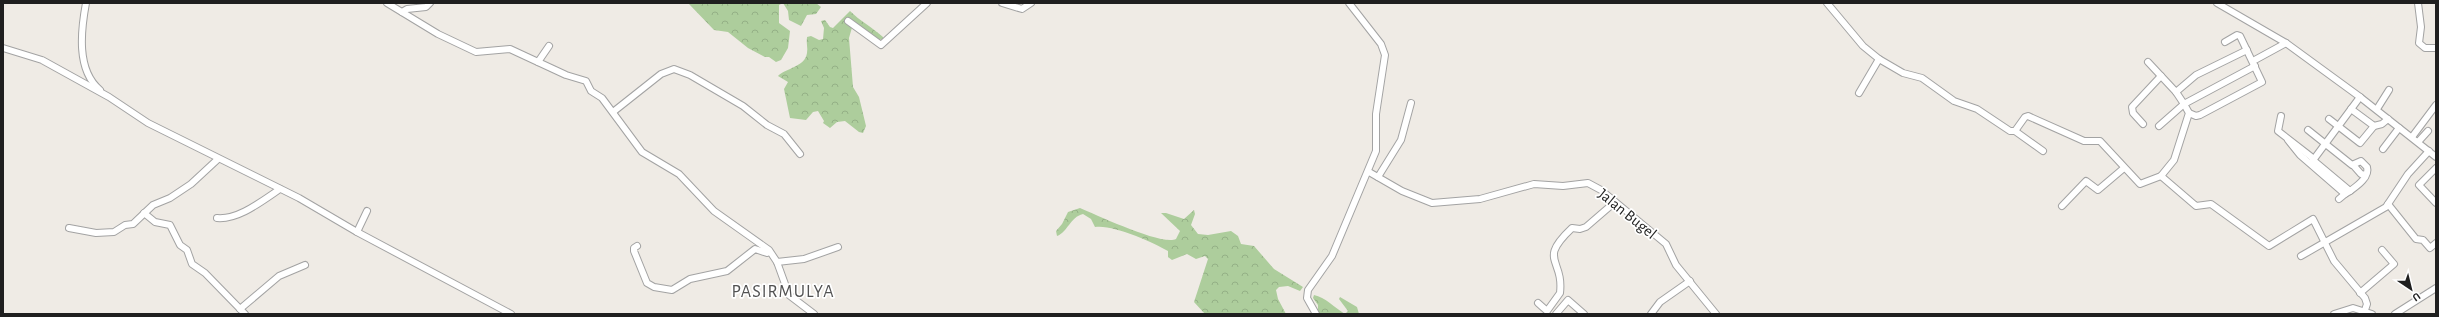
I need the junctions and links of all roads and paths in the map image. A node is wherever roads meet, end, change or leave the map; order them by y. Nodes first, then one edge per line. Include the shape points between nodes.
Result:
1 (86, 3) edge
2 (387, 3) edge
3 (430, 3) edge
4 (927, 3) edge
5 (1002, 3) edge
6 (1031, 3) edge
7 (1349, 3) edge
8 (1827, 3) edge
9 (2217, 3) edge
10 (2418, 3) edge
11 (2232, 6) edge
12 (402, 12) junction
13 (848, 21) dead end
14 (2225, 42) dead end
15 (2286, 43) junction
16 (548, 46) dead end
17 (3, 48) edge
18 (2436, 48) edge
19 (2247, 50) junction
20 (1879, 59) junction
21 (538, 62) junction
22 (2148, 62) dead end
23 (2254, 64) junction
24 (2161, 76) junction
25 (2389, 90) dead end
26 (2176, 92) junction
27 (1859, 93) dead end
28 (109, 97) junction
29 (2360, 97) junction
30 (1411, 103) dead end
31 (2184, 104) junction
32 (2436, 105) edge
33 (2351, 109) junction
34 (2377, 110) junction
35 (613, 112) junction
36 (2189, 113) junction
37 (2281, 116) dead end
38 (2329, 119) dead end
39 (2388, 119) junction
40 (2144, 124) dead end
41 (2159, 126) dead end
42 (2338, 126) junction
43 (2374, 126) junction
44 (2399, 128) junction
45 (2308, 130) dead end
46 (2016, 131) junction
47 (2428, 131) dead end
48 (2412, 137) junction
49 (2418, 142) junction
50 (2326, 143) junction
51 (2383, 149) dead end
52 (2043, 150) dead end
53 (2429, 150) junction
54 (800, 154) dead end
55 (2436, 157) edge
56 (218, 159) junction
57 (2312, 161) junction
58 (2124, 168) junction
59 (2436, 168) edge
60 (1369, 172) junction
61 (2161, 176) junction
62 (1378, 177) junction
63 (280, 189) junction
64 (2347, 192) junction
65 (2339, 199) dead end
66 (1615, 202) junction
67 (2436, 203) edge
68 (2388, 204) junction
69 (2062, 206) dead end
70 (367, 211) dead end
71 (144, 213) junction
72 (217, 218) dead end
73 (68, 228) dead end
74 (357, 232) junction
75 (2324, 241) junction
76 (2436, 243) edge
77 (637, 246) dead end
78 (838, 246) dead end
79 (2382, 250) dead end
80 (2302, 256) dead end
81 (775, 259) junction
82 (305, 265) dead end
83 (1690, 281) junction
84 (2436, 288) edge
85 (2360, 293) junction
86 (1538, 303) dead end
87 (2366, 310) junction
88 (243, 312) edge
89 (508, 313) edge
90 (1582, 313) edge
91 (814, 314) edge
92 (1316, 314) edge
93 (1556, 314) edge
94 (1652, 314) edge
95 (1716, 314) edge
96 (2334, 314) edge
97 (2372, 314) edge
98 (2395, 314) edge

1 - 28 street via 82,28 86,70 95,86
2 - 12 street
3 - 12 street via 426,7
4 - 13 street via 881,45
5 - 6 street via 1022,9
7 - 60 street via 1381,44 1385,55 1376,114 1376,150
8 - 20 street via 1863,46
9 - 11 street
10 - 18 street via 2421,27 2419,43 2425,48
11 - 15 street
12 - 21 street via 438,34 476,52 510,48
14 - 19 street via 2239,35
15 - 23 street
15 - 29 street
16 - 21 street
17 - 28 street via 42,60
19 - 23 street
19 - 26 street via 2196,74
20 - 27 street
20 - 46 street via 1903,73 1922,78 1954,101 1976,109 2010,131
21 - 35 street via 566,75 586,80 591,91 601,97
22 - 24 street
23 - 31 street
23 - 36 street via 2262,83 2200,115
24 - 26 street
24 - 40 street via 2132,107 2133,113
25 - 34 street
26 - 31 street
28 - 56 street via 148,123
29 - 33 street
29 - 34 street
30 - 62 street via 1399,144
31 - 36 street
31 - 41 street
32 - 48 street
33 - 42 street
33 - 43 street
34 - 39 street
35 - 54 street via 661,74 674,69 690,75 744,106 767,125 784,134
35 - 81 street via 642,152 678,174 714,211 769,250
36 - 61 street via 2174,160
37 - 57 street via 2278,130
38 - 42 street
39 - 43 street
39 - 44 street
42 - 43 street via 2360,143
42 - 50 street
44 - 48 street
44 - 51 street
45 - 50 street
46 - 52 street
46 - 58 street via 2028,116 2084,141 2100,141
47 - 49 street
48 - 49 street
49 - 53 street
50 - 57 street
50 - 64 street via 2365,175 2361,182
53 - 55 street
53 - 68 street via 2408,174
56 - 63 street
56 - 71 street via 191,184 170,198 153,205
57 - 64 street
58 - 61 street via 2140,184
58 - 69 street via 2098,190 2086,181
59 - 67 street via 2419,185
60 - 62 street, Jalan Bugel
60 - 92 street via 1332,256 1313,281 1307,296
61 - 75 street via 2196,206 2211,204 2269,246 2311,218
62 - 66 street, Jalan Bugel via 1402,191 1432,203 1480,199 1542,183 1563,186 1588,183
63 - 72 street via 246,210 225,218
63 - 74 street
64 - 65 street
66 - 83 street, Jalan Bugel via 1666,244 1673,260
66 - 86 street via 1586,227 1572,228 1556,244 1554,255 1560,293 1547,311
68 - 75 street
68 - 76 street via 2416,239 2423,240 2430,248
70 - 74 street
71 - 73 street via 133,224 124,225 115,232 96,233
71 - 88 street via 155,222 170,225 180,245 187,250 192,264
74 - 89 street
75 - 80 street
75 - 85 street via 2334,261
77 - 81 street via 633,249 647,283 672,290 690,279 727,271 755,249
78 - 81 street via 804,259
79 - 85 street via 2394,264
81 - 91 street via 789,295
82 - 88 street via 279,276
83 - 94 street via 1660,302
83 - 95 street, Jalan Bugel
84 - 98 street
85 - 87 street via 2366,301
87 - 96 street via 2353,308
87 - 97 street
90 - 93 street via 1568,300

